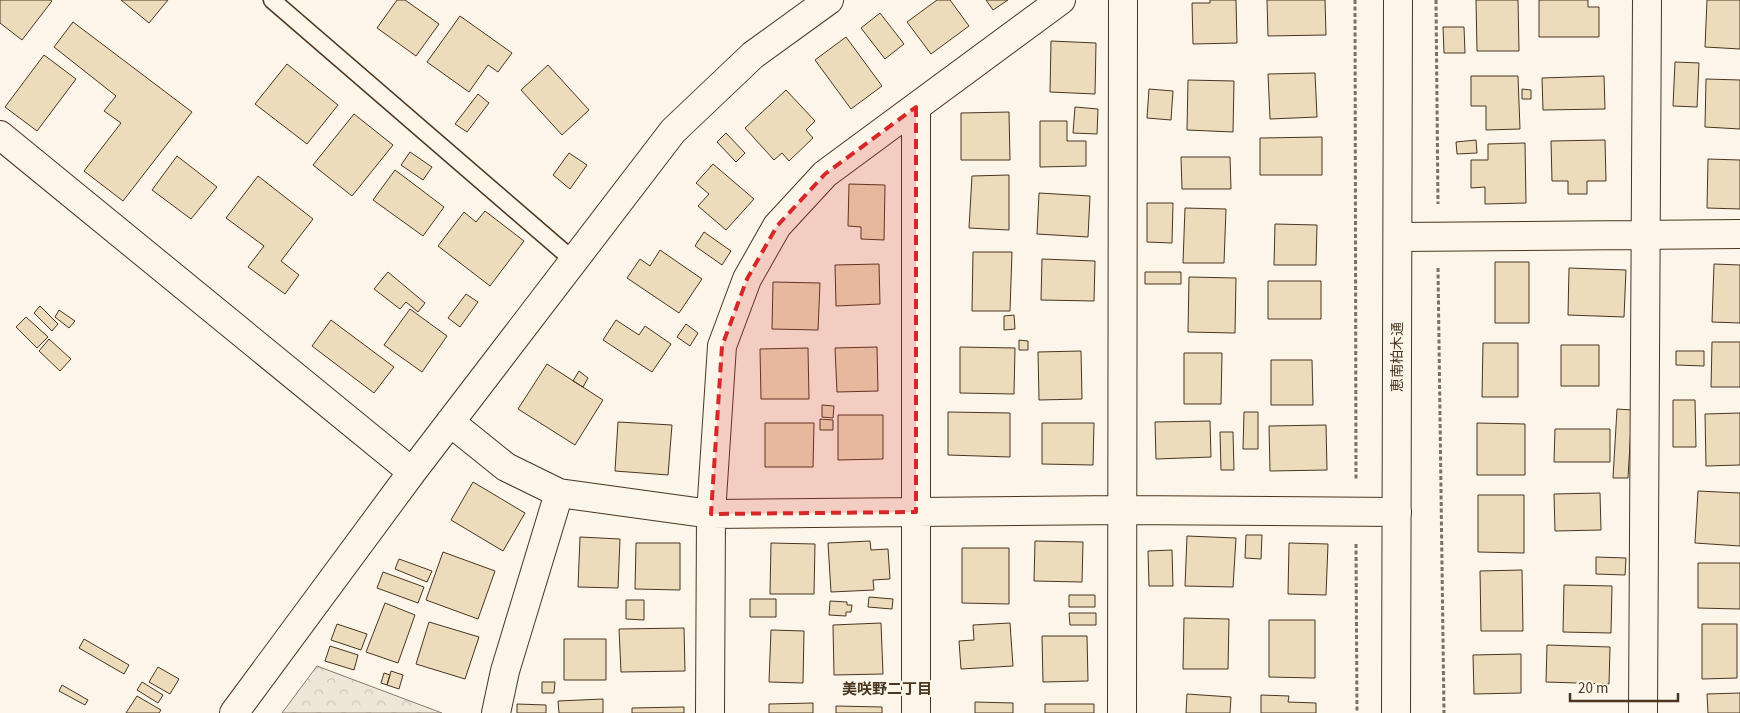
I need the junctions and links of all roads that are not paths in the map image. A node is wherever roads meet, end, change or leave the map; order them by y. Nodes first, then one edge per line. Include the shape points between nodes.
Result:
1 (272, 0) edge
2 (829, 0) edge
3 (1061, 0) edge
4 (1123, 0) edge
5 (1398, 0) edge
6 (1647, 0) edge
7 (916, 107) junction
8 (0, 135) edge
9 (1646, 233) junction
10 (1740, 234) edge
11 (1398, 237) junction
12 (573, 260) junction
13 (450, 422) junction
14 (412, 472) junction
15 (559, 493) junction
16 (1122, 510) junction
17 (916, 512) junction
18 (1397, 512) junction
19 (711, 514) junction
20 (234, 713) edge
21 (496, 713) edge
22 (710, 713) edge
23 (916, 713) edge
24 (1122, 713) edge
25 (1396, 713) edge
26 (1643, 713) edge

1 - 12 lane
2 - 12 street via 753,55 673,132
3 - 7 street
4 - 16 street
5 - 11 street, 恵南柏木通
6 - 9 street
7 - 17 street
7 - 19 street via 825,174 776,226 747,279 722,346
8 - 14 street
9 - 10 street
9 - 11 street
9 - 26 street
11 - 18 street, 恵南柏木通
12 - 13 street
13 - 14 street
13 - 15 street via 506,467
14 - 20 street
15 - 19 street
15 - 21 street via 505,671
16 - 17 street
16 - 18 street
16 - 24 street
17 - 19 street
17 - 23 street
18 - 25 street, 恵南柏木通
19 - 22 street

